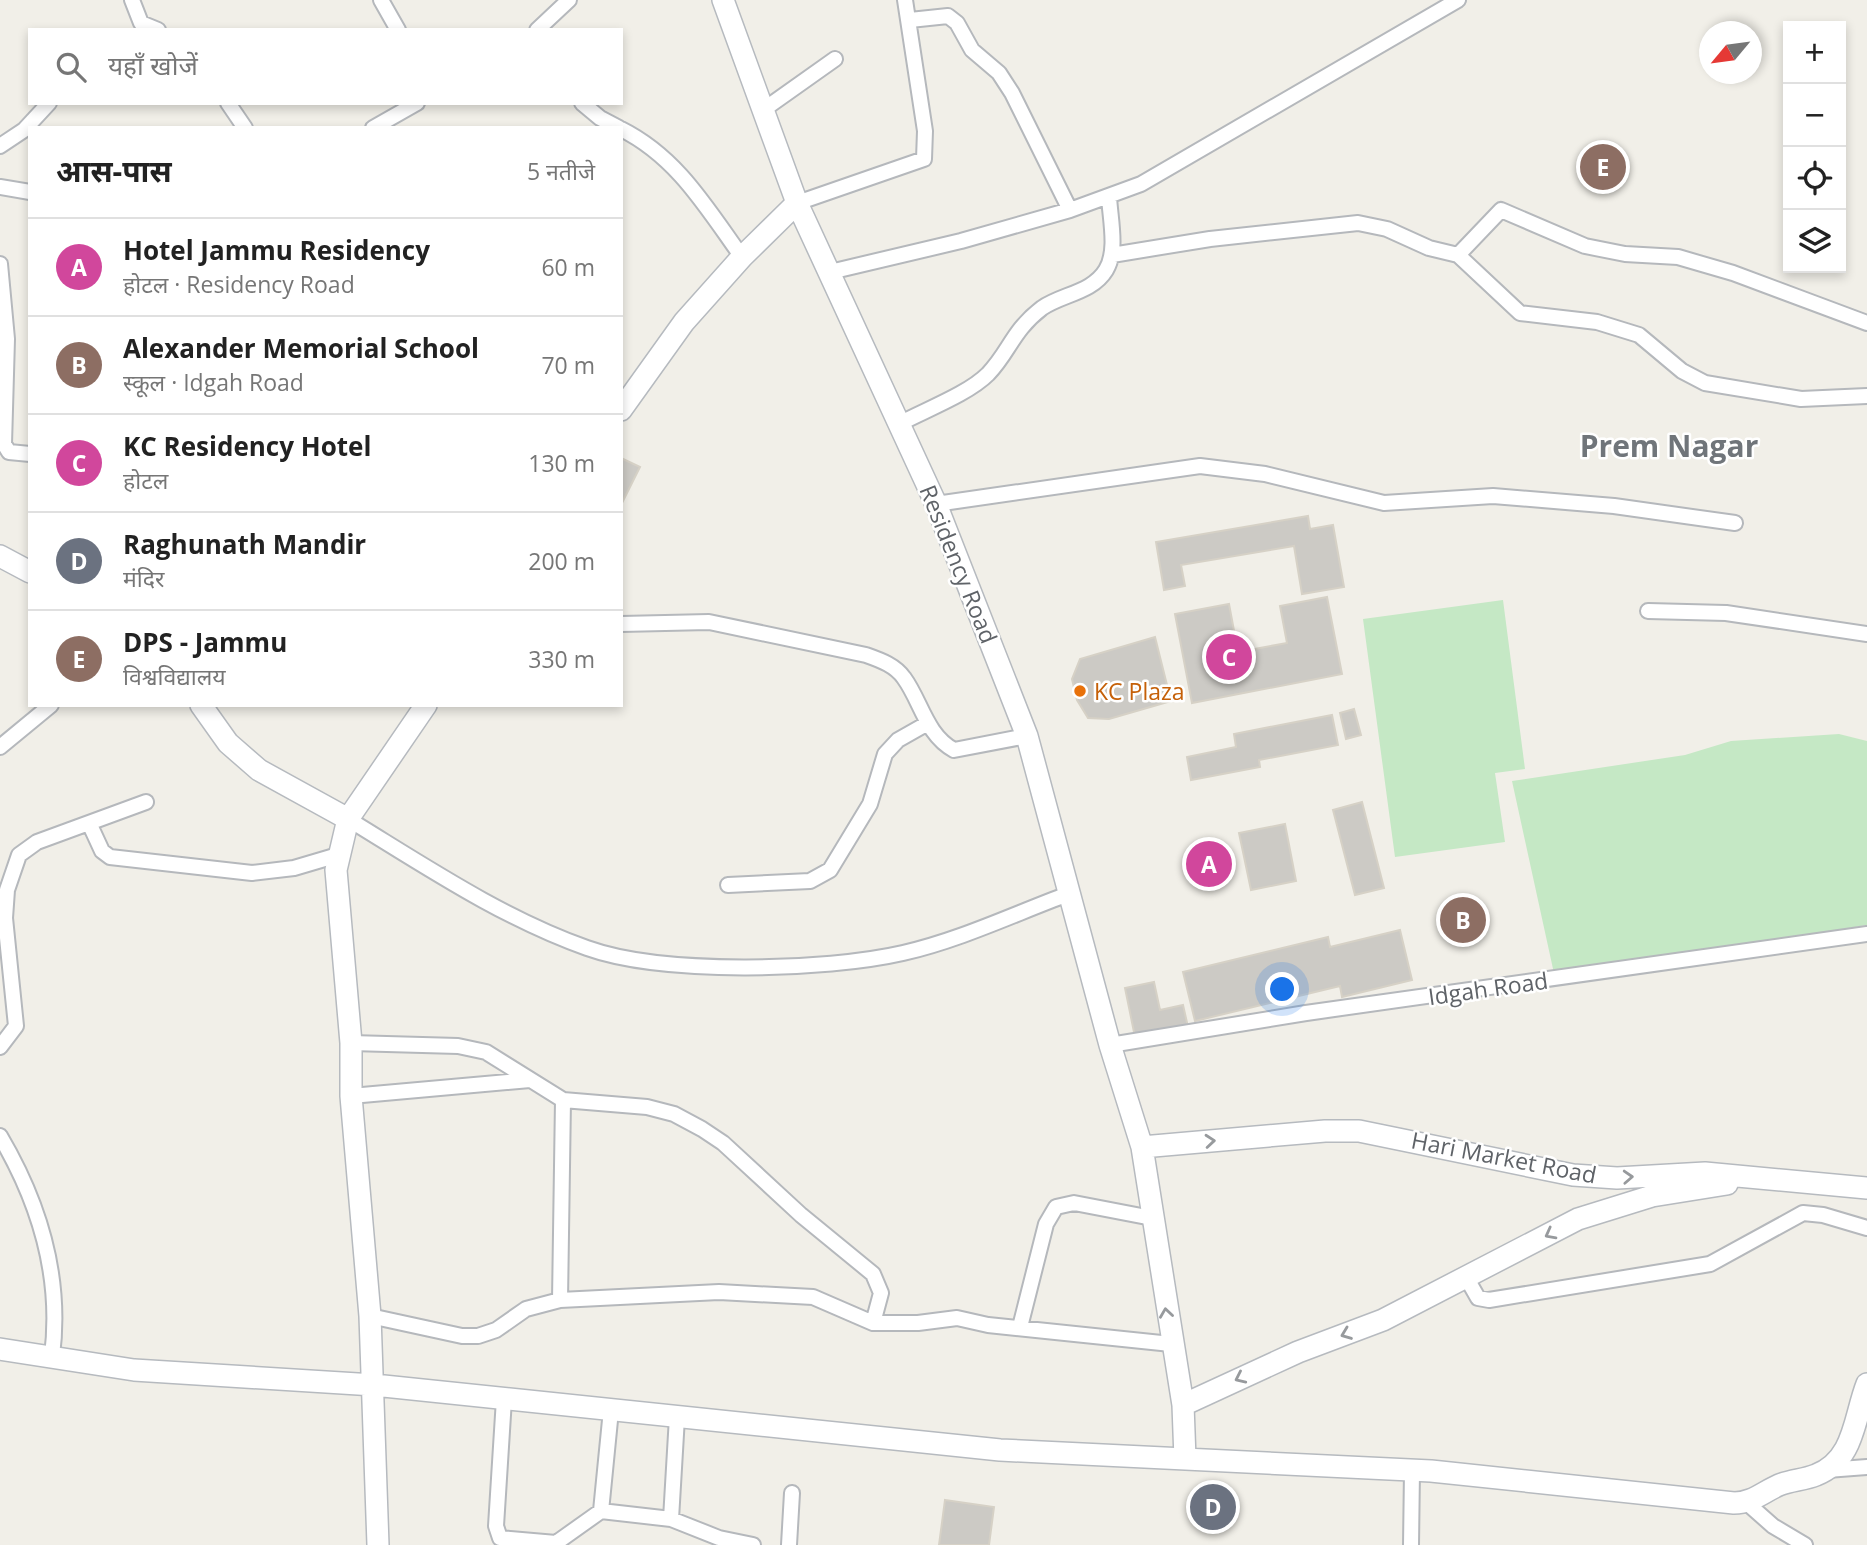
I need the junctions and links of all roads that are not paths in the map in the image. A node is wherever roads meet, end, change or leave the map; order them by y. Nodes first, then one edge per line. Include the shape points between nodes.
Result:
1 (132, 0) edge
2 (381, 0) edge
3 (569, 0) edge
4 (723, 0) edge
5 (905, 0) edge
6 (1458, 0) edge
7 (909, 20) junction
8 (136, 26) edge
9 (397, 28) edge
10 (539, 28) edge
11 (835, 59) dead end
12 (47, 105) edge
13 (229, 105) edge
14 (413, 105) edge
15 (584, 105) edge
16 (763, 110) junction
17 (244, 126) edge
18 (377, 126) edge
19 (616, 126) edge
20 (623, 130) edge
21 (0, 146) edge
22 (0, 187) edge
23 (28, 192) edge
24 (1108, 196) junction
25 (797, 203) junction
26 (1070, 210) junction
27 (1112, 255) junction
28 (1458, 255) junction
29 (742, 257) junction
30 (0, 264) edge
31 (830, 272) junction
32 (1867, 323) edge
33 (1867, 396) edge
34 (623, 407) edge
35 (899, 424) junction
36 (1, 432) edge
37 (28, 454) edge
38 (936, 504) junction
39 (1735, 523) dead end
40 (0, 556) edge
41 (28, 571) edge
42 (1648, 611) dead end
43 (623, 624) edge
44 (1867, 634) edge
45 (49, 707) edge
46 (202, 707) edge
47 (425, 707) edge
48 (928, 723) junction
49 (1027, 736) junction
50 (0, 747) edge
51 (146, 802) dead end
52 (348, 820) junction
53 (90, 825) junction
54 (338, 855) junction
55 (728, 885) dead end
56 (1068, 894) junction
57 (1867, 934) edge
58 (351, 1043) junction
59 (1110, 1045) junction
60 (0, 1047) edge
61 (530, 1080) junction
62 (351, 1097) junction
63 (563, 1100) junction
64 (0, 1136) edge
65 (1142, 1147) junction
66 (1757, 1179) junction
67 (1867, 1188) edge
68 (1152, 1218) junction
69 (1867, 1228) edge
70 (1466, 1277) junction
71 (560, 1300) junction
72 (370, 1316) junction
73 (873, 1323) junction
74 (1020, 1327) junction
75 (1171, 1344) junction
76 (0, 1349) edge
77 (52, 1356) junction
78 (1867, 1384) edge
79 (374, 1385) junction
80 (504, 1399) junction
81 (1183, 1405) junction
82 (611, 1410) junction
83 (677, 1417) junction
84 (1185, 1459) junction
85 (1867, 1467) edge
86 (1828, 1470) junction
87 (1412, 1471) junction
88 (792, 1493) dead end
89 (1747, 1503) junction
90 (601, 1511) junction
91 (671, 1519) junction
92 (378, 1545) edge
93 (752, 1545) edge
94 (789, 1545) edge
95 (1411, 1545) edge
96 (1805, 1545) edge

1 - 8 street
2 - 9 street
3 - 10 street
4 - 16 street, Residency Road
5 - 7 street
6 - 24 street via 1141,184
7 - 25 street via 925,131 924,159
7 - 26 street via 948,16 957,23 972,50 999,73 1012,93
11 - 16 street
12 - 21 street via 24,130
13 - 17 street
14 - 18 street
15 - 19 street
16 - 25 street, Residency Road
20 - 29 street via 646,141 681,172
22 - 23 street
24 - 26 street
24 - 27 street
25 - 29 street
25 - 31 street, Residency Road
26 - 31 street via 961,242
27 - 28 street via 1358,223
27 - 35 street via 1096,281 1046,305 1018,328 985,377
28 - 32 street via 1500,210 1585,246 1678,257
28 - 33 street via 1520,313 1618,326 1639,335 1682,371 1705,383 1801,399
29 - 34 street via 684,322
30 - 36 street via 8,339
31 - 35 street, Residency Road
35 - 38 street, Residency Road
36 - 37 street via 9,452
38 - 39 street via 1200,466 1265,474 1384,503 1493,496
38 - 49 street, Residency Road
40 - 41 street
42 - 44 street via 1696,610
43 - 48 street via 709,622 866,655 903,676
45 - 50 street
46 - 52 street via 228,743 258,770
47 - 52 street
48 - 49 street via 954,750
48 - 55 street via 898,740 885,754 870,804 830,870 810,881
49 - 56 street, Residency Road
51 - 53 street
52 - 54 street
52 - 56 street via 477,897 557,935 617,957 657,963 770,967 875,958 938,943
53 - 54 street via 102,851 110,857 252,873 294,868
53 - 60 street via 37,842 19,855 7,890 5,918 16,1026
54 - 58 street via 335,884
56 - 59 street, Residency Road
57 - 59 street, Idgah Road
58 - 61 street via 458,1046 486,1052
58 - 62 street
59 - 65 street, Residency Road
61 - 62 street
61 - 63 street
62 - 72 street
63 - 71 street
63 - 73 street via 647,1107 674,1114 723,1143 873,1274 881,1293
64 - 77 street via 34,1206 49,1254 56,1323
65 -> 66 street, Hari Market Road via 1359,1131 1573,1175 1618,1178 1705,1173
65 - 68 street, Residency Road
66 - 67 street, Hari Market Road
66 -> 70 street via 1609,1207
68 - 74 street via 1074,1203 1056,1207 1046,1224
75 -> 68 street, Residency Road
69 - 70 street via 1823,1214 1803,1213 1710,1264 1489,1300 1478,1298
70 -> 81 street via 1383,1321 1298,1352
71 - 72 street via 526,1309 496,1331 478,1336 453,1335
71 - 73 street via 719,1292 813,1297
72 - 79 street
73 - 74 street via 957,1318
74 - 75 street
75 - 81 street, Residency Road
76 - 77 street
77 - 79 street via 134,1370
78 - 86 street via 1849,1446
79 - 80 street
79 - 92 street
80 - 82 street
80 - 90 street via 496,1526 500,1538 556,1543
81 - 84 street, Residency Road
82 - 83 street
82 - 90 street
83 - 84 street via 1000,1450
83 - 91 street
84 - 87 street
85 - 86 street
86 - 89 street via 1778,1485
87 - 89 street
87 - 95 street
88 - 94 street
89 - 96 street
90 - 91 street
91 - 93 street

